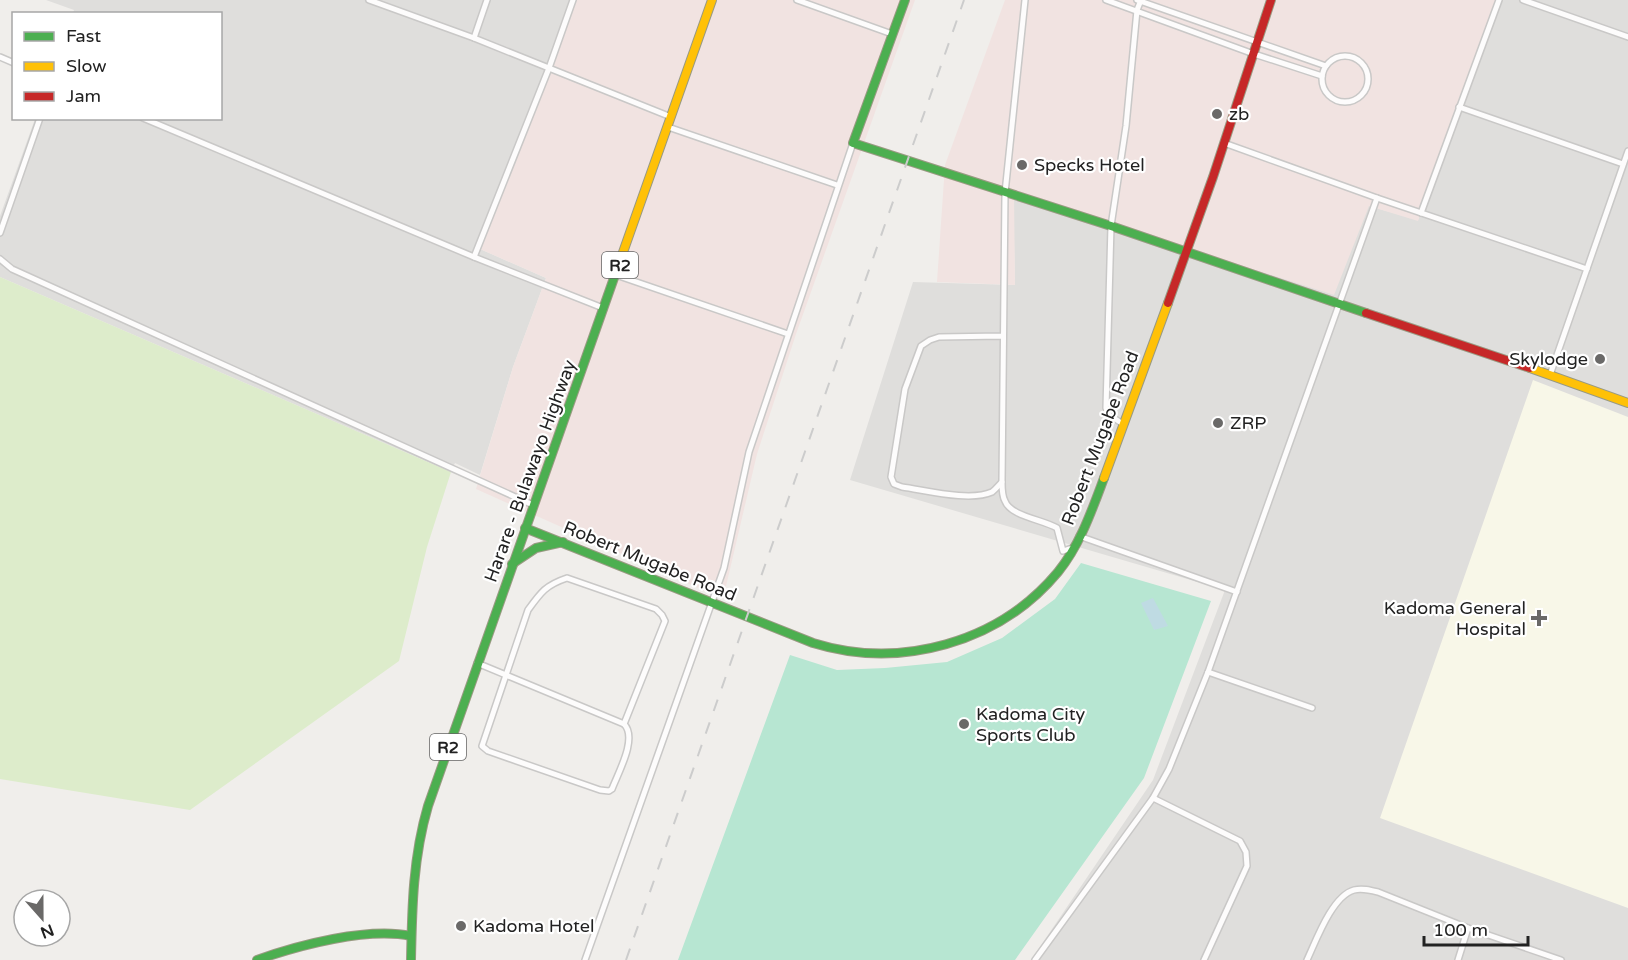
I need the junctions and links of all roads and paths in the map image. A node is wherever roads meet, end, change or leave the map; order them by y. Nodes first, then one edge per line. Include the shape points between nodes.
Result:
1 (369, 0) edge
2 (487, 0) edge
3 (573, 0) edge
4 (712, 0) edge
5 (797, 0) edge
6 (904, 0) edge
7 (1025, 0) edge
8 (1106, 0) edge
9 (1140, 0) edge
10 (1271, 0) edge
11 (1499, 0) edge
12 (1523, 0) edge
13 (1137, 10) junction
14 (892, 34) junction
15 (1628, 37) edge
16 (474, 38) junction
17 (1255, 41) junction
18 (1251, 53) junction
19 (1326, 66) junction
20 (549, 68) junction
21 (1322, 76) junction
22 (1459, 107) junction
23 (671, 117) junction
24 (39, 120) edge
25 (148, 120) edge
26 (668, 127) junction
27 (853, 142) junction
28 (1224, 143) junction
29 (1628, 151) edge
30 (1623, 164) junction
31 (837, 185) junction
32 (1005, 193) junction
33 (1377, 198) junction
34 (1421, 213) junction
35 (1111, 225) junction
36 (0, 233) edge
37 (1186, 251) junction
38 (474, 257) junction
39 (0, 259) edge
40 (1587, 269) junction
41 (616, 275) junction
42 (1340, 304) junction
43 (604, 309) junction
44 (788, 334) junction
45 (1002, 336) junction
46 (1550, 375) junction
47 (1628, 404) edge
48 (1123, 424) junction
49 (1002, 482) junction
50 (533, 505) junction
51 (525, 528) junction
52 (1079, 536) junction
53 (563, 542) junction
54 (1072, 548) junction
55 (512, 564) junction
56 (1237, 592) junction
57 (711, 602) junction
58 (477, 663) junction
59 (1208, 672) junction
60 (505, 674) junction
61 (1312, 708) dead end
62 (624, 724) junction
63 (1153, 798) junction
64 (1468, 928) junction
65 (411, 936) junction
66 (257, 960) edge
67 (411, 960) edge
68 (585, 960) edge
69 (1035, 960) edge
70 (1204, 960) edge
71 (1307, 960) edge
72 (1458, 960) edge
73 (1561, 960) edge

1 - 16 street
2 - 16 street
3 - 20 street
4 - 23 main road, Harare - Bulawayo Highway / R2
5 - 14 street
6 - 14 main road
7 - 32 street
8 - 13 street
9 - 13 street
9 - 17 street
10 - 17 main road, Robert Mugabe Road
11 - 22 street
12 - 15 street
13 - 18 street
13 - 35 street via 1126,126
14 - 27 main road
16 - 20 street
17 - 18 main road, Robert Mugabe Road
17 - 19 street
18 - 21 street
18 - 28 main road, Robert Mugabe Road
19 - 21 street
19 - 21 street via 1340,57 1357,60 1367,74 1364,91 1341,102 1326,93
20 - 23 street
20 - 38 street
22 - 30 street
22 - 34 street
23 - 26 main road, Harare - Bulawayo Highway / R2
24 - 36 street
25 - 38 street
26 - 31 street
26 - 41 main road, Harare - Bulawayo Highway / R2
27 - 31 street
27 - 32 main road
28 - 33 street
28 - 37 main road, Robert Mugabe Road
29 - 30 street
30 - 40 street
31 - 44 street
32 - 35 main road
32 - 45 street
33 - 34 street
33 - 42 street
34 - 40 street
35 - 37 main road
35 - 48 street via 1106,408 1109,416
37 - 42 main road
37 - 48 main road, Robert Mugabe Road
38 - 43 street
39 - 50 street via 12,269
40 - 46 street
41 - 43 main road, Harare - Bulawayo Highway / R2
41 - 44 street
42 - 46 main road
42 - 56 street
43 - 50 main road, Harare - Bulawayo Highway / R2
44 - 57 street via 749,452 724,568
45 - 49 street
45 - 49 street via 939,337 921,346 902,402 891,477 894,484 902,487 968,496 986,494
46 - 47 main road
48 - 52 main road, Robert Mugabe Road
49 - 54 street via 1008,508 1057,528 1063,551
50 - 51 main road, Harare - Bulawayo Highway / R2
51 - 53 main road, Robert Mugabe Road
51 - 55 main road, Harare - Bulawayo Highway / R2
52 - 54 main road, Robert Mugabe Road
52 - 56 street
53 - 55 main road via 536,548
53 - 57 main road, Robert Mugabe Road
54 - 57 main road, Robert Mugabe Road via 1047,584 1006,618 962,639 912,652 888,655 826,647
55 - 58 main road, Harare - Bulawayo Highway / R2
56 - 59 street
57 - 68 street
58 - 60 street
58 - 65 main road, Harare - Bulawayo Highway / R2 via 423,823 416,856
59 - 61 street
59 - 63 street
60 - 62 street
60 - 62 street via 482,746 488,752 609,791 630,738
60 - 62 street via 528,609 550,584 567,578 656,609 665,621
63 - 69 street
63 - 70 street via 1240,841 1244,847 1247,866
64 - 71 street via 1378,892 1352,891 1321,926
64 - 72 street
64 - 73 street
65 - 66 main road via 320,940
65 - 67 main road, Harare - Bulawayo Highway / R2

